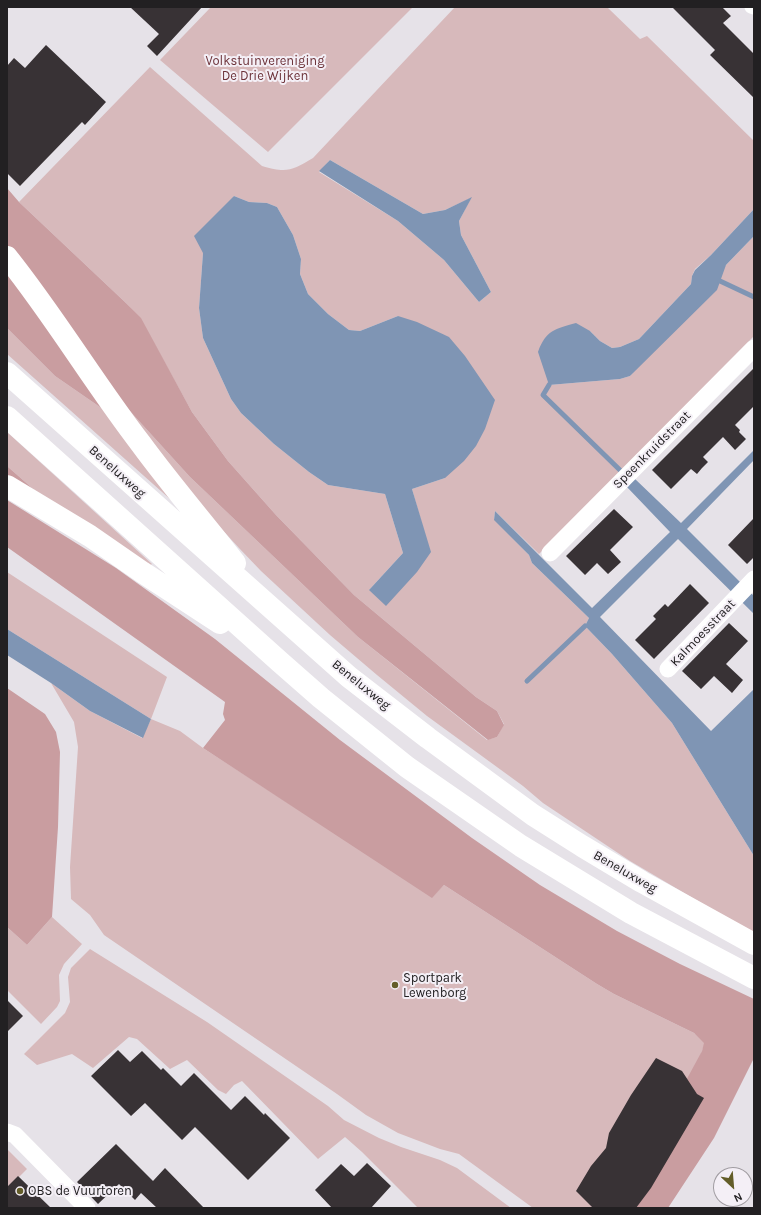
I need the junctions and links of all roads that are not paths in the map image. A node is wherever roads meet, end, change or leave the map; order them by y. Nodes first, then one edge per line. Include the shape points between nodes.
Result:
1 (751, 7) edge
2 (754, 8) edge
3 (7, 257) edge
4 (754, 348) edge
5 (7, 374) edge
6 (7, 417) edge
7 (7, 486) edge
8 (550, 552) dead end
9 (753, 581) edge
10 (272, 610) junction
11 (280, 662) junction
12 (668, 669) dead end
13 (754, 944) edge
14 (754, 978) edge
15 (7, 1132) edge
16 (87, 1208) edge

1 - 2 street
3 - 10 highway via 35,292 141,445
4 - 8 street, Speenkruidstraat
5 - 10 highway, Beneluxweg
6 - 11 highway
7 - 11 highway via 90,536
9 - 12 street, Kalmoesstraat
10 - 13 highway, Beneluxweg via 349,677 533,815 642,882
11 - 14 highway via 408,767 521,846 631,913
15 - 16 street via 15,1136

